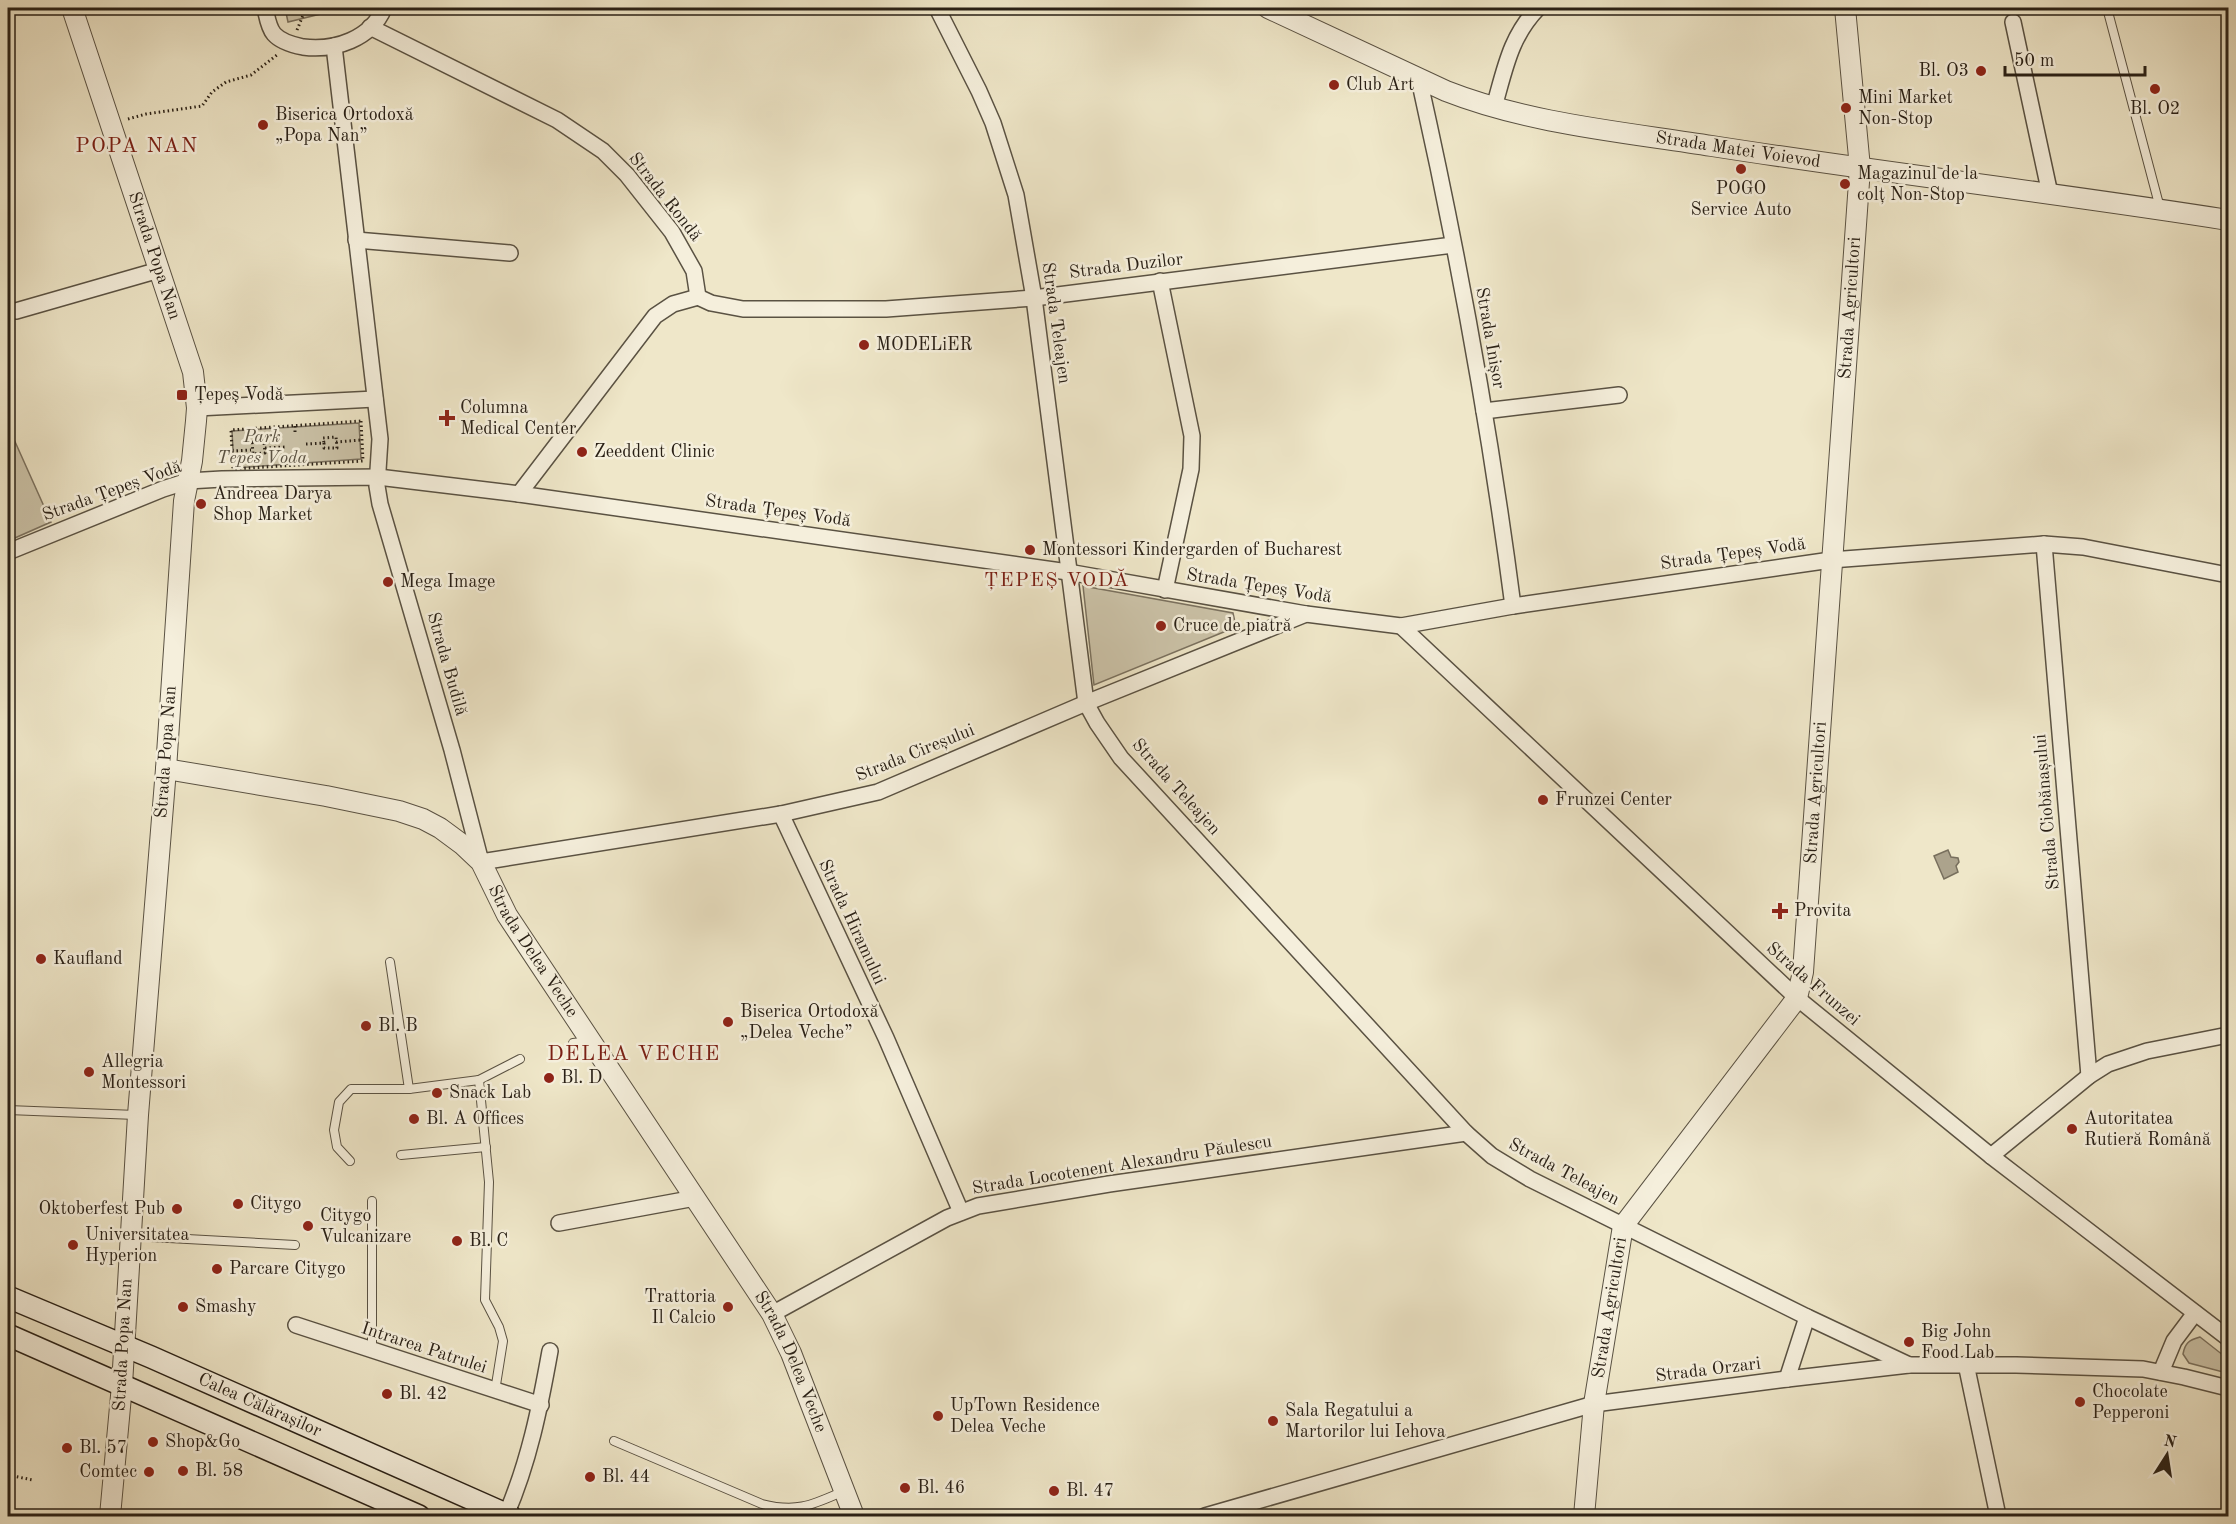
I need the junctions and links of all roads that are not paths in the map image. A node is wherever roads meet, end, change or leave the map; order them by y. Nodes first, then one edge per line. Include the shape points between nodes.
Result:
1 (72, 8) edge
2 (265, 8) edge
3 (384, 8) edge
4 (937, 8) edge
5 (1268, 8) edge
6 (1538, 8) edge
7 (1845, 8) edge
8 (2107, 8) edge
9 (2013, 22) dead end
10 (370, 27) junction
11 (334, 46) junction
12 (1419, 79) junction
13 (1494, 107) junction
14 (1860, 168) junction
15 (2050, 194) junction
16 (2160, 210) junction
17 (2229, 220) edge
18 (356, 240) junction
19 (1453, 245) junction
20 (510, 253) dead end
21 (159, 270) junction
22 (1160, 281) junction
23 (698, 297) junction
24 (1034, 298) junction
25 (16, 311) dead end
26 (1619, 395) dead end
27 (375, 399) junction
28 (197, 408) junction
29 (1484, 411) junction
30 (378, 477) junction
31 (188, 482) junction
32 (519, 494) junction
33 (2044, 544) junction
34 (8, 552) edge
35 (1831, 560) junction
36 (1068, 572) junction
37 (2229, 575) edge
38 (1165, 590) junction
39 (1513, 606) junction
40 (1306, 614) junction
41 (1401, 626) junction
42 (1086, 703) junction
43 (166, 769) junction
44 (781, 814) junction
45 (481, 862) junction
46 (390, 962) dead end
47 (1797, 998) junction
48 (2229, 1035) edge
49 (520, 1059) dead end
50 (2088, 1076) junction
51 (479, 1080) junction
52 (408, 1089) junction
53 (8, 1110) edge
54 (138, 1115) junction
55 (1466, 1133) junction
56 (486, 1148) junction
57 (401, 1155) dead end
58 (1991, 1156) junction
59 (350, 1161) dead end
60 (695, 1198) junction
61 (372, 1201) dead end
62 (961, 1212) junction
63 (559, 1223) dead end
64 (1623, 1226) junction
65 (130, 1236) junction
66 (295, 1245) dead end
67 (8, 1297) edge
68 (2195, 1313) junction
69 (772, 1314) junction
70 (1807, 1317) junction
71 (296, 1325) dead end
72 (8, 1335) edge
73 (2229, 1338) edge
74 (124, 1346) junction
75 (372, 1351) junction
76 (550, 1351) dead end
77 (1966, 1364) junction
78 (1909, 1365) junction
79 (2162, 1372) junction
80 (1787, 1379) junction
81 (122, 1385) junction
82 (2229, 1388) edge
83 (495, 1392) junction
84 (1594, 1404) junction
85 (541, 1405) junction
86 (614, 1441) dead end
87 (844, 1491) junction
88 (110, 1516) edge
89 (419, 1516) edge
90 (508, 1516) edge
91 (854, 1516) edge
92 (1205, 1516) edge
93 (1584, 1516) edge
94 (1998, 1516) edge

1 - 21 street, Strada Popa Nan
2 - 11 street via 273,33 291,45
3 - 10 street
4 - 24 street, Strada Teleajen via 979,91 1006,163 1016,195
5 - 12 street, Strada Matei Voievod
6 - 13 street via 1513,42
7 - 14 street, Strada Agricultori
8 - 16 lane
9 - 15 street
10 - 11 street via 360,36
10 - 23 street, Strada Rondă via 557,120 603,151 672,232 694,271
11 - 18 street, Strada Budilă
12 - 13 street, Strada Matei Voievod
12 - 19 street, Strada Inișor
13 - 14 street, Strada Matei Voievod via 1581,125
14 - 15 street, Strada Matei Voievod
14 - 35 street, Strada Agricultori
15 - 16 street, Strada Matei Voievod
16 - 17 street, Strada Matei Voievod
18 - 20 street
18 - 27 street, Strada Budilă
19 - 22 street, Strada Duzilor
19 - 29 street, Strada Inișor
21 - 25 street
21 - 28 street, Strada Popa Nan via 193,372
22 - 24 street, Strada Duzilor
22 - 38 street via 1193,453
23 - 24 street, Strada Duzilor via 743,309 886,309
23 - 32 street via 673,304 655,316
24 - 36 street, Strada Teleajen
26 - 29 street
27 - 28 street
27 - 30 street, Strada Budilă via 380,439
28 - 31 street, Strada Popa Nan
29 - 39 street, Strada Inișor
30 - 31 street, Strada Țepeș Vodă
30 - 32 street, Strada Țepeș Vodă
30 - 45 street, Strada Budilă via 380,504
31 - 34 street, Strada Țepeș Vodă
31 - 43 street, Strada Popa Nan
32 - 36 street, Strada Țepeș Vodă
33 - 35 street, Strada Țepeș Vodă
33 - 37 street, Strada Țepeș Vodă via 2083,547
33 - 50 street, Strada Ciobănașului
35 - 39 street, Strada Țepeș Vodă
35 - 47 street, Strada Agricultori via 1803,972
36 - 38 street, Strada Țepeș Vodă
36 - 42 street, Strada Teleajen
38 - 40 street, Strada Țepeș Vodă
39 - 41 street, Strada Țepeș Vodă
40 - 41 street, Strada Țepeș Vodă
40 - 42 street, Strada Cireșului
41 - 47 street, Strada Frunzei
42 - 44 street, Strada Cireșului via 878,792
42 - 55 street, Strada Teleajen via 1122,758
43 - 45 street, Strada Delea Veche via 399,811 440,828
43 - 54 street, Strada Popa Nan
44 - 45 street, Strada Cireșului
44 - 62 street, Strada Hiramului
45 - 60 street, Strada Delea Veche via 507,915 582,1042
46 - 52 lane
47 - 58 street, Strada Frunzei
47 - 64 street, Strada Agricultori
48 - 50 street via 2136,1054
49 - 51 lane
50 - 58 street
51 - 52 lane
51 - 56 lane
52 - 59 lane via 351,1089 339,1102 334,1130 337,1147
53 - 54 lane
54 - 65 street, Strada Popa Nan
55 - 62 street, Strada Locotenent Alexandru Păulescu via 1109,1184
55 - 64 street, Strada Teleajen via 1511,1168
56 - 57 lane
56 - 83 lane via 489,1182 485,1300 503,1341
58 - 68 street, Strada Frunzei
60 - 63 street
60 - 69 street, Strada Delea Veche
61 - 75 lane
62 - 69 street, Strada Locotenent Alexandru Păulescu
64 - 70 street, Strada Teleajen
64 - 84 street, Strada Agricultori
65 - 66 lane
65 - 74 street, Strada Popa Nan
67 - 74 main road, Calea Călărașilor
68 - 73 street, Strada Frunzei
68 - 79 street via 2174,1341
69 - 87 street, Strada Delea Veche
70 - 78 street, Strada Teleajen
70 - 80 street
71 - 75 street, Intrarea Patrulei
72 - 81 main road, Calea Călărașilor
74 - 81 street, Strada Popa Nan
74 - 90 main road, Calea Călărașilor
75 - 83 street, Intrarea Patrulei
76 - 85 street
77 - 78 street, Strada Orzari
77 - 79 street, Strada Orzari
77 - 94 street
78 - 80 street, Strada Orzari
79 - 82 street, Strada Orzari
80 - 84 street, Strada Orzari
81 - 88 street, Strada Popa Nan
81 - 89 main road, Calea Călărașilor
83 - 85 street, Intrarea Patrulei
84 - 92 street, Strada Orzari
84 - 93 street, Strada Agricultori
85 - 90 street
86 - 87 lane via 776,1508 801,1507
87 - 91 street, Strada Delea Veche

